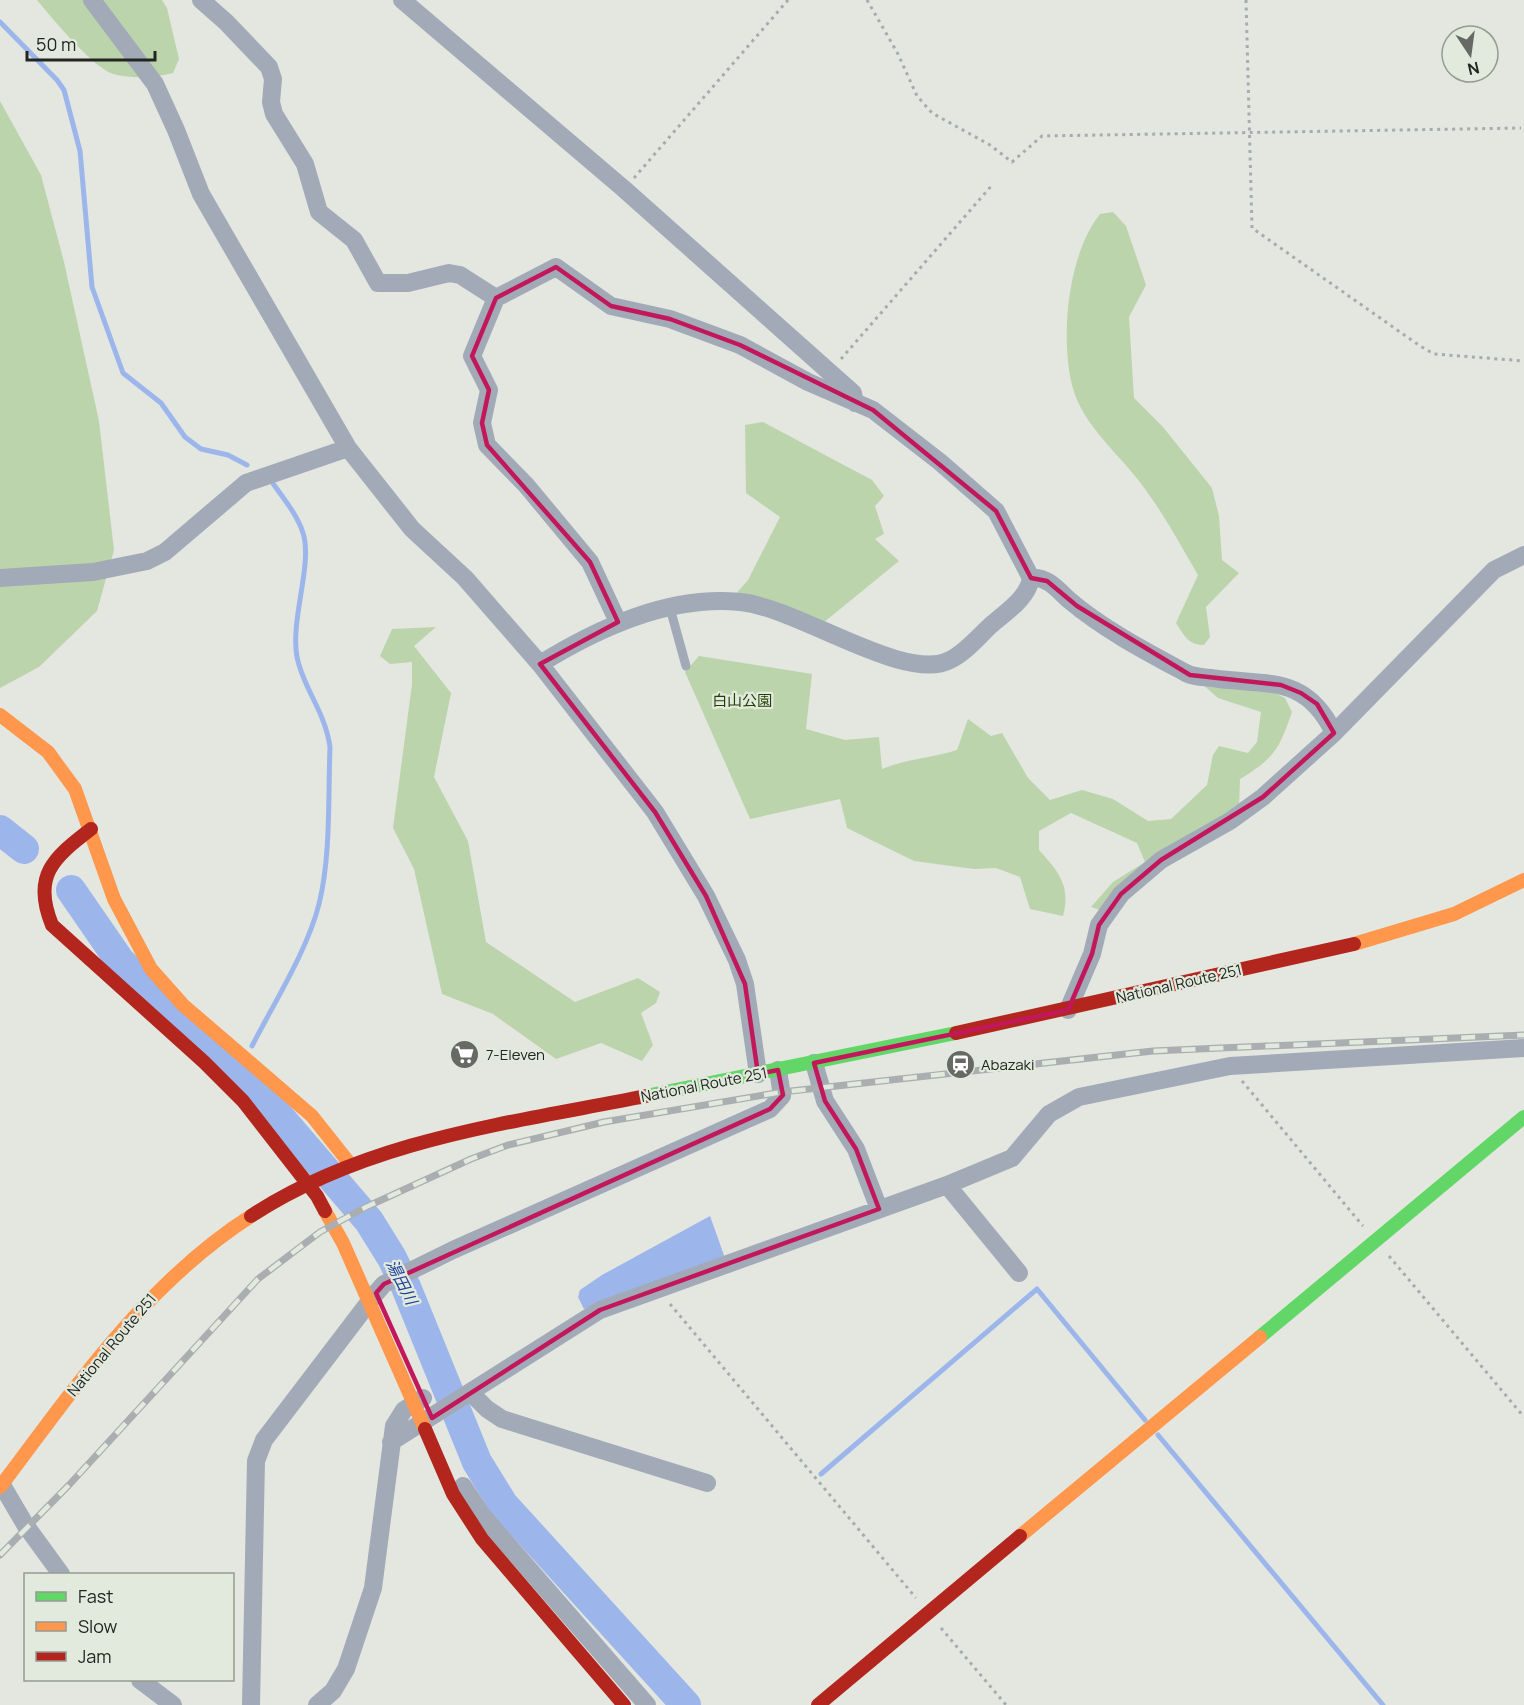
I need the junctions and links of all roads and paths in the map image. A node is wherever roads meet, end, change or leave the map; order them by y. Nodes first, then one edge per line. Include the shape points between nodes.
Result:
1 (201, 0) edge
2 (402, 0) edge
3 (788, 0) edge
4 (867, 0) edge
5 (1246, 0) edge
6 (97, 4) edge
7 (1521, 129) dead end
8 (1249, 131) junction
9 (993, 184) dead end
10 (624, 189) junction
11 (496, 298) junction
12 (1524, 361) edge
13 (830, 372) junction
14 (855, 403) junction
15 (348, 448) junction
16 (1524, 555) edge
17 (0, 578) edge
18 (1031, 578) junction
19 (670, 608) junction
20 (618, 622) junction
21 (540, 664) junction
22 (686, 666) dead end
23 (0, 715) edge
24 (1334, 733) junction
25 (91, 829) junction
26 (1524, 880) edge
27 (1068, 1010) junction
28 (1524, 1048) edge
29 (814, 1063) junction
30 (778, 1070) junction
31 (758, 1074) junction
32 (1524, 1117) edge
33 (350, 1164) junction
34 (947, 1185) junction
35 (879, 1209) junction
36 (1018, 1273) dead end
37 (380, 1289) junction
38 (658, 1290) junction
39 (467, 1395) junction
40 (423, 1398) junction
41 (435, 1417) junction
42 (391, 1442) junction
43 (707, 1483) dead end
44 (1, 1486) edge
45 (60, 1573) edge
46 (928, 1613) junction
47 (141, 1681) edge
48 (173, 1705) edge
49 (251, 1705) edge
50 (317, 1705) edge
51 (624, 1705) edge
52 (647, 1705) edge
53 (818, 1705) edge
54 (1006, 1705) edge

1 - 11 street via 269,67 274,114 305,164 319,212 354,240 378,283 408,283 449,273 460,275
2 - 10 street
3 - 10 path
4 - 8 path via 917,96 932,114 990,145 1012,162 1042,136
5 - 8 path
6 - 15 street via 154,84 201,194
7 - 8 path
8 - 12 path via 1252,228 1434,354
9 - 13 path
10 - 13 street
11 - 14 street via 556,267 611,306 670,319 740,345
11 - 20 street via 472,356 489,390 482,423 487,445 590,562
13 - 14 street via 853,393
14 - 18 street via 873,410 996,511
15 - 17 street via 246,483 165,552 147,561 93,572
15 - 21 street via 412,529 465,578
16 - 24 street via 1494,570
18 - 19 street via 1026,593 963,651 949,661 930,666 886,657 771,608 713,601
18 - 24 street via 1047,581 1077,606 1190,675 1281,685 1301,693 1317,705
19 - 20 street
19 - 22 lane
20 - 21 street
21 - 31 street via 656,813 706,896 745,984
23 - 25 main road via 48,752 75,789
24 - 27 street via 1263,797 1230,821 1161,860 1121,894 1099,925 1092,954
25 - 33 main road via 114,899 151,969 183,1005 312,1116
25 - 51 main road via 63,850 44,876 41,893 52,925 243,1101 317,1196 343,1243 453,1494 507,1570
26 - 27 main road, National Route 251 via 1411,929
27 - 29 main road, National Route 251
28 - 34 street via 1230,1066 1079,1097 1049,1114 1012,1158
29 - 30 main road, National Route 251
29 - 35 street via 825,1101 856,1149
30 - 31 main road, National Route 251
30 - 37 street via 782,1096 770,1109 407,1271
31 - 33 main road, National Route 251 via 486,1128 392,1149
32 - 46 main road
33 - 44 main road, National Route 251 via 260,1209 218,1237 159,1288 126,1323
34 - 35 street
34 - 36 street
35 - 38 street
37 - 40 street
37 - 49 street via 264,1440 256,1461
38 - 39 street via 600,1310
38 - 46 path
39 - 41 street
39 - 43 street via 502,1419
40 - 41 street
40 - 42 street via 404,1410 394,1425
41 - 42 street
41 - 52 street via 462,1485 482,1515
42 - 50 street via 373,1588 346,1669 333,1691
44 - 45 street
46 - 53 main road
46 - 54 path
47 - 48 street

